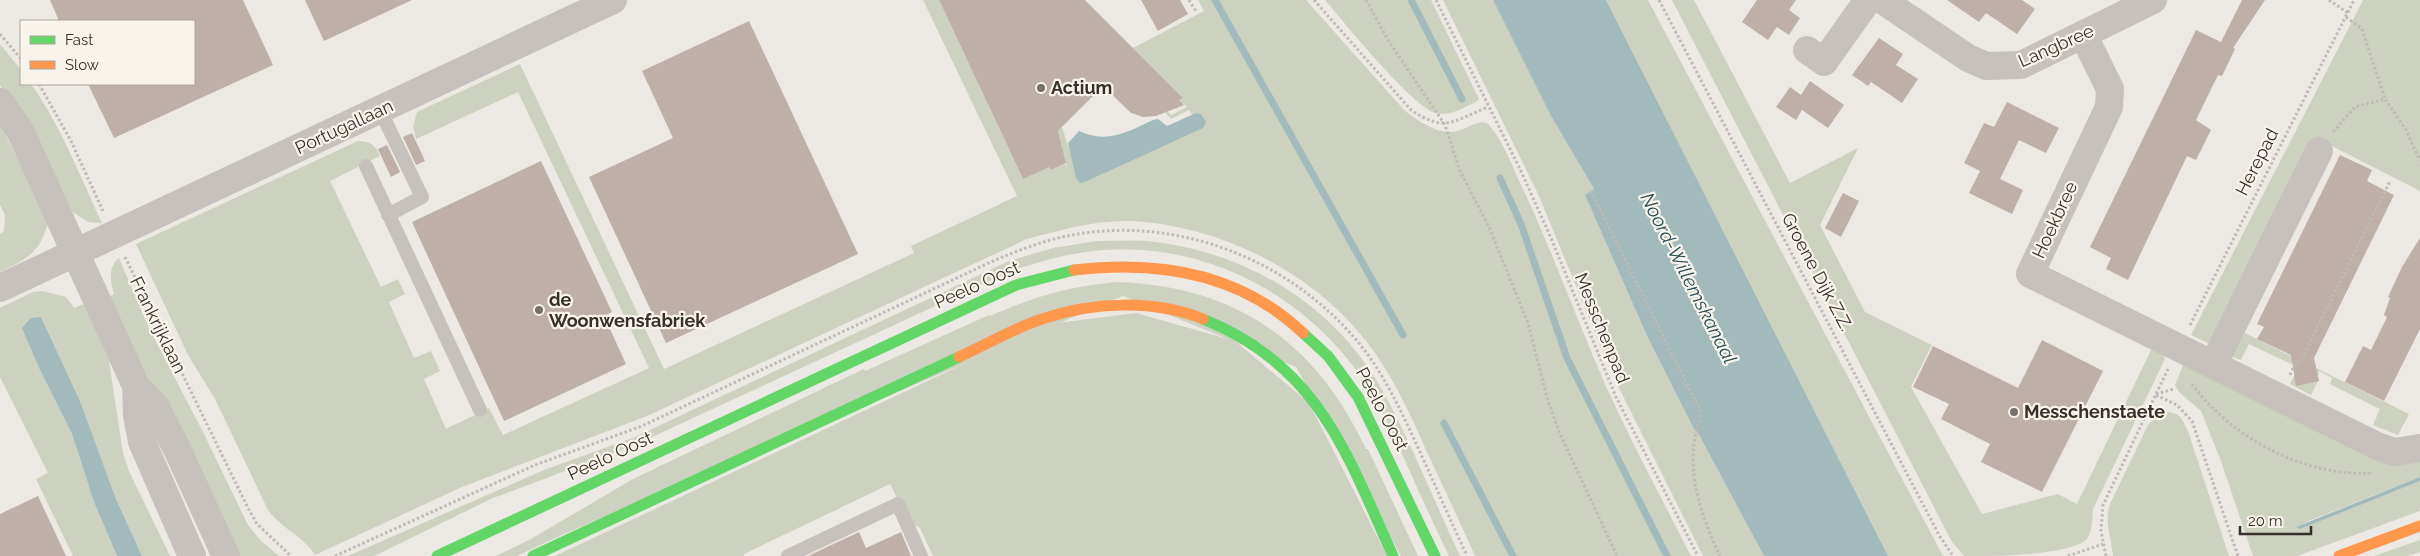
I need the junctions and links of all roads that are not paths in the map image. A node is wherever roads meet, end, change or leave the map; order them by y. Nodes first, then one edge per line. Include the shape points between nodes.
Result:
1 (1868, 0) edge
2 (1882, 0) edge
3 (2153, 0) edge
4 (601, 2) edge
5 (2083, 34) junction
6 (1807, 50) dead end
7 (0, 102) edge
8 (380, 110) junction
9 (2319, 151) road end
10 (366, 166) dead end
11 (388, 215) junction
12 (74, 253) junction
13 (0, 288) edge
14 (2214, 365) junction
15 (136, 386) junction
16 (480, 410) dead end
17 (2420, 448) edge
18 (2420, 526) edge
19 (192, 556) edge
20 (226, 556) edge
21 (436, 556) edge
22 (533, 556) edge
23 (788, 556) edge
24 (921, 556) edge
25 (1393, 556) edge
26 (1435, 556) edge
27 (2339, 556) edge

1 - 6 street via 1824,62
2 - 5 street, Langbree via 1968,58 1986,66 2021,64
3 - 5 street, Langbree
4 - 8 street, Portugallaan
5 - 14 street, Hoekbree via 2110,89 2111,98 2030,274 2184,338
7 - 12 street via 20,131
8 - 11 lane via 422,197
8 - 12 street, Portugallaan
9 - 14 street
10 - 11 lane
11 - 16 lane
12 - 13 street, Portugallaan
12 - 15 street
14 - 17 street, Hoekbree via 2377,446 2394,452
15 - 19 street via 136,415 142,442
15 - 20 street via 159,414
18 - 27 main road
21 - 26 main road, Peelo Oost via 1016,285 1062,271 1115,264 1161,266 1221,282 1249,294 1304,331 1345,375 1358,397
22 - 25 main road via 1041,319 1068,310 1123,305 1166,308 1197,316 1242,337 1272,356 1319,406 1339,439
23 - 24 lane via 898,504

